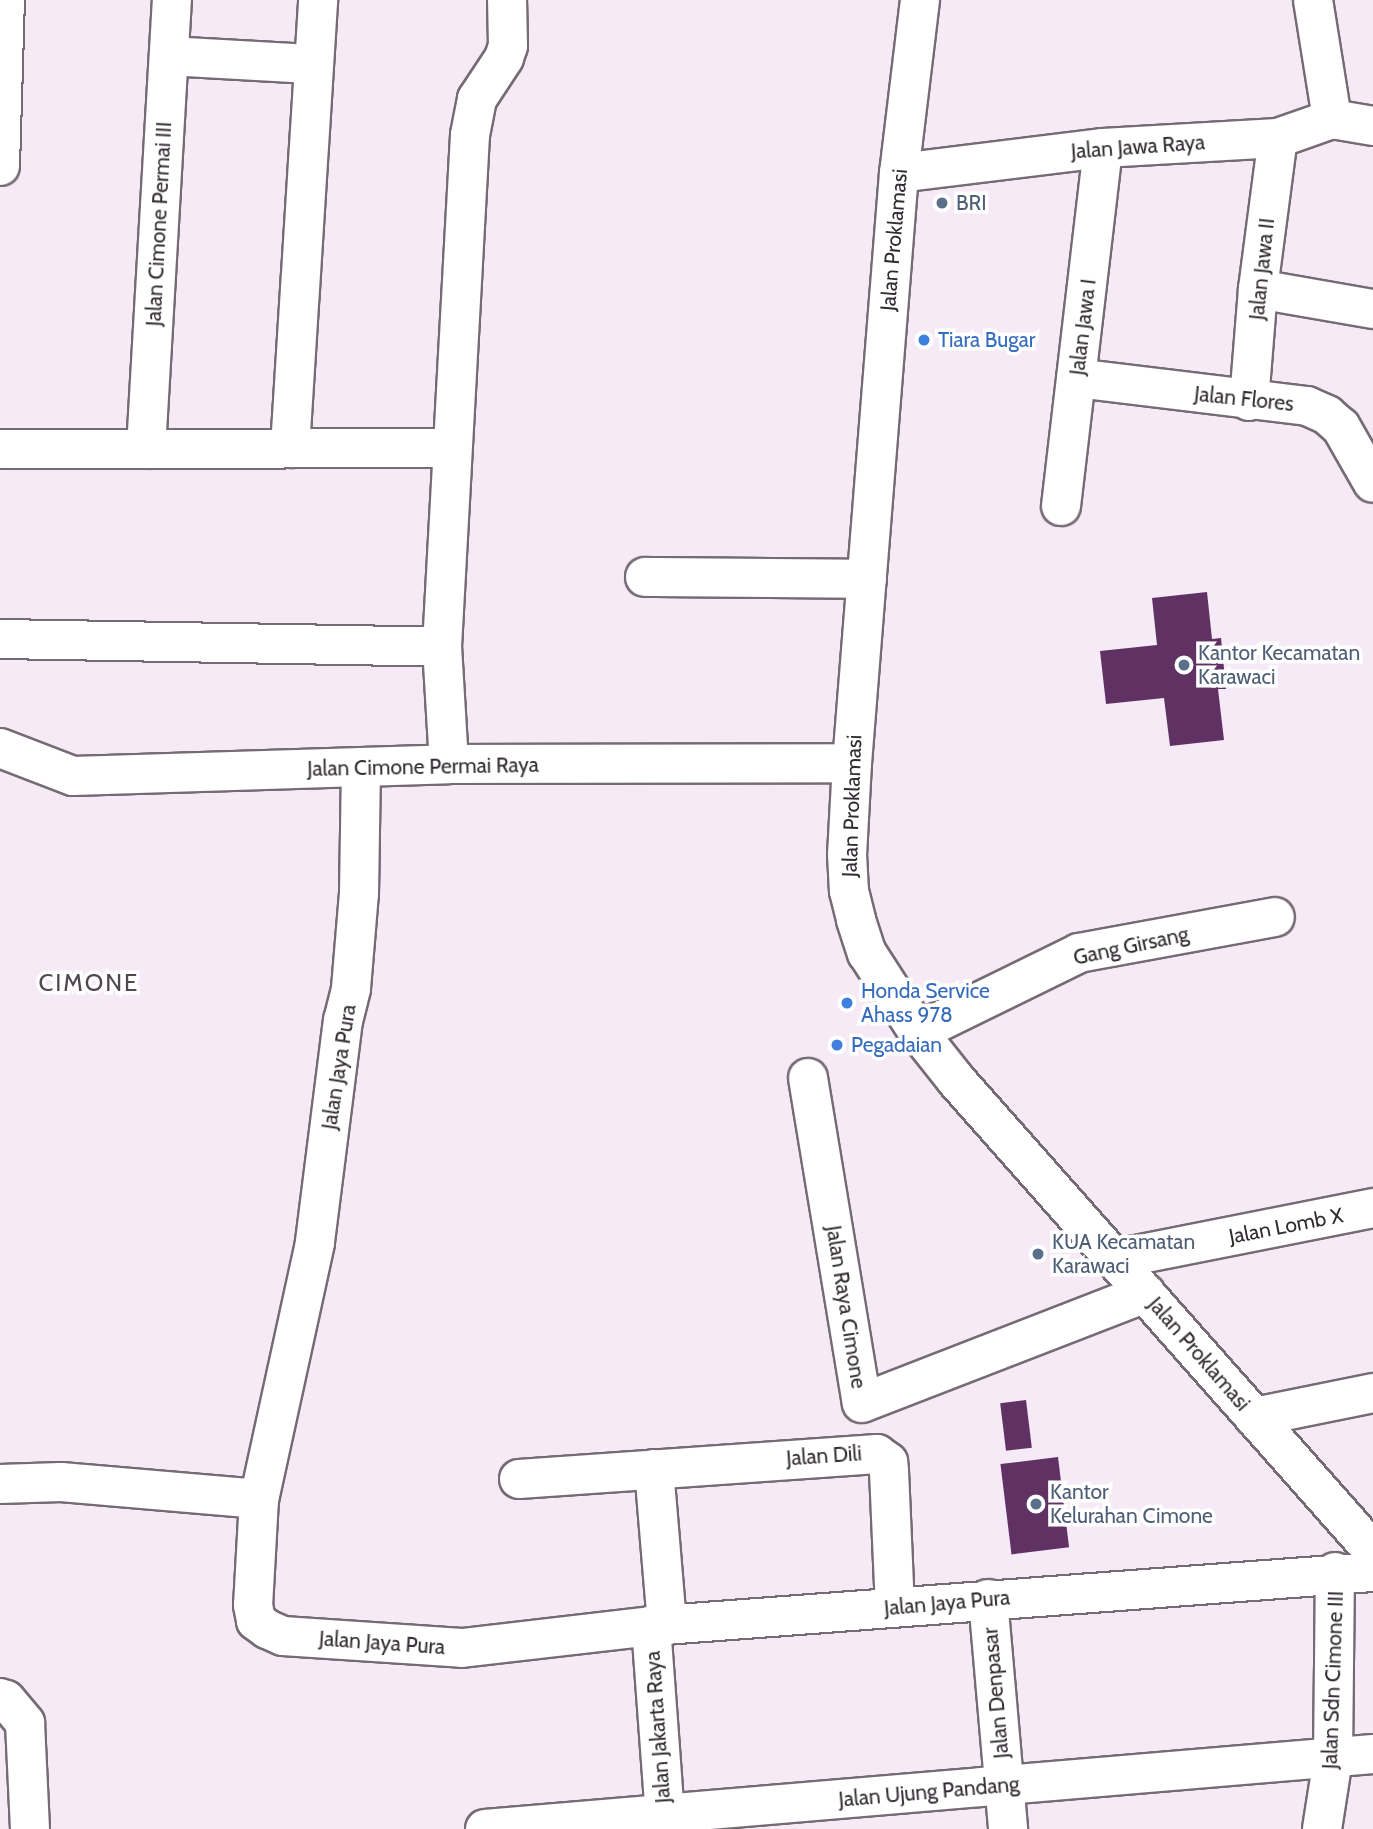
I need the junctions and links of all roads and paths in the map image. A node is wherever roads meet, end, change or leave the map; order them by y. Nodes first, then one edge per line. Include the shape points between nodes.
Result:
1 (5, 0) edge
2 (172, 0) edge
3 (318, 0) edge
4 (508, 0) edge
5 (920, 0) edge
6 (1312, 0) edge
7 (169, 56) junction
8 (314, 64) junction
9 (1332, 119) junction
10 (1373, 127) edge
11 (1278, 138) junction
12 (1103, 148) junction
13 (0, 166) edge
14 (899, 173) junction
15 (1258, 289) junction
16 (1373, 309) edge
17 (1076, 379) junction
18 (1249, 401) junction
19 (290, 448) junction
20 (452, 448) junction
21 (0, 449) edge
22 (146, 449) junction
23 (1373, 483) edge
24 (1061, 506) dead end
25 (645, 578) dead end
26 (867, 579) junction
27 (0, 639) edge
28 (442, 647) junction
29 (0, 748) edge
30 (852, 763) junction
31 (449, 764) junction
32 (361, 767) junction
33 (1275, 917) dead end
34 (918, 1032) junction
35 (808, 1078) dead end
36 (1373, 1208) edge
37 (1116, 1259) junction
38 (1145, 1293) junction
39 (1373, 1393) edge
40 (1254, 1416) junction
41 (654, 1469) junction
42 (519, 1479) dead end
43 (0, 1484) edge
44 (259, 1499) junction
45 (1373, 1551) edge
46 (1373, 1572) edge
47 (1335, 1573) junction
48 (988, 1599) junction
49 (895, 1607) junction
50 (659, 1625) junction
51 (0, 1698) edge
52 (1373, 1754) edge
53 (1333, 1759) junction
54 (1004, 1786) junction
55 (666, 1821) edge
56 (501, 1828) edge
57 (30, 1829) edge
58 (1008, 1829) edge
59 (1322, 1829) edge

1 - 13 street
2 - 7 street, Jalan Cimone Permai III
3 - 8 street
4 - 20 street via 508,46 472,116
5 - 14 street, Jalan Proklamasi
6 - 9 street
7 - 8 street
7 - 22 street, Jalan Cimone Permai III
8 - 19 street
9 - 10 street
9 - 11 street, Jalan Jawa Raya
11 - 12 street, Jalan Jawa Raya
11 - 15 street, Jalan Jawa II
12 - 14 street, Jalan Jawa Raya
12 - 17 street, Jalan Jawa I
14 - 26 street, Jalan Proklamasi
15 - 16 street
15 - 18 street, Jalan Jawa II
17 - 18 street, Jalan Flores
17 - 24 street, Jalan Jawa I
18 - 23 street, Jalan Flores via 1289,403 1327,415 1341,427
19 - 20 street
19 - 22 street
20 - 28 street
21 - 22 street
25 - 26 street
26 - 30 street, Jalan Proklamasi
27 - 28 street
28 - 31 street
29 - 32 street, Jalan Cimone Permai Raya via 73,776
30 - 31 street, Jalan Cimone Permai Raya
30 - 34 street, Jalan Proklamasi via 847,854 856,920 867,953
31 - 32 street, Jalan Cimone Permai Raya
32 - 44 street, Jalan Jaya Pura via 359,893 351,989 343,1020 315,1243
33 - 34 street, Gang Girsang via 1079,953
34 - 37 street, Jalan Proklamasi
35 - 38 street, Jalan Raya Cimone via 862,1402
36 - 37 street, Jalan Lomb X
37 - 38 street, Jalan Proklamasi
38 - 40 street, Jalan Proklamasi
39 - 40 street
40 - 45 street, Jalan Proklamasi
41 - 42 street, Jalan Dili
41 - 49 street, Jalan Dili via 870,1452 884,1457 889,1471
41 - 50 street
43 - 44 street via 61,1482
44 - 50 street, Jalan Jaya Pura via 253,1605 256,1621 283,1636 462,1648
46 - 47 street, Jalan Jaya Pura
47 - 48 street, Jalan Jaya Pura
47 - 53 street, Jalan Sdn Cimone III
48 - 49 street, Jalan Jaya Pura
48 - 54 street, Jalan Denpasar
49 - 50 street, Jalan Jaya Pura
50 - 55 street, Jalan Jakarta Raya
51 - 57 street via 25,1723
52 - 53 street, Jalan Ujung Pandang
53 - 54 street, Jalan Ujung Pandang
53 - 59 street, Jalan Sdn Cimone III
54 - 55 street, Jalan Ujung Pandang
54 - 58 street, Jalan Denpasar
55 - 56 street, Jalan Ujung Pandang

